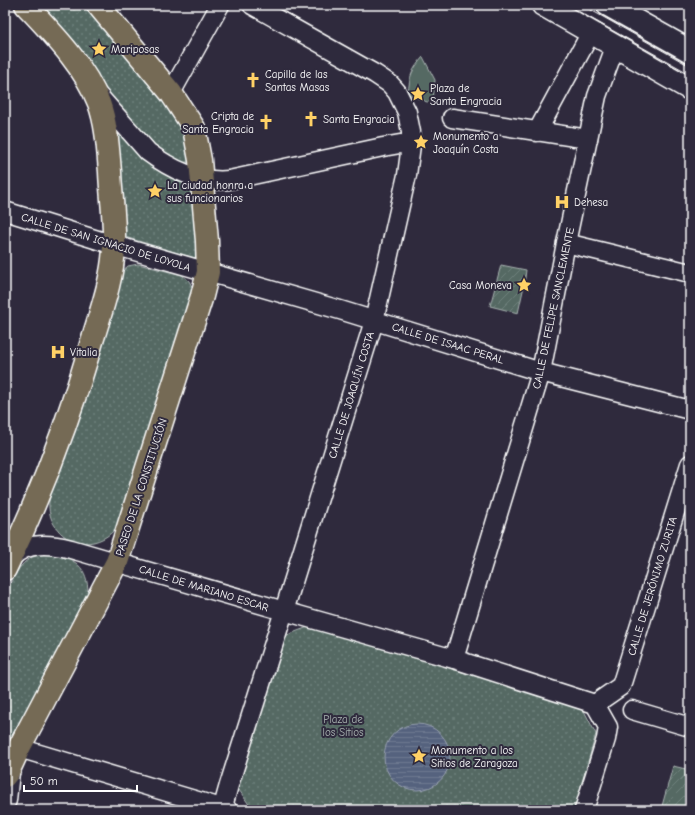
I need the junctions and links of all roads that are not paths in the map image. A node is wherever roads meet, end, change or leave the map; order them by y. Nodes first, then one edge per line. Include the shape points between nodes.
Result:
1 (26, 5) edge
2 (98, 5) edge
3 (220, 5) edge
4 (252, 5) edge
5 (543, 5) edge
6 (608, 5) edge
7 (589, 36) dead end
8 (615, 46) junction
9 (690, 51) edge
10 (690, 89) edge
11 (93, 90) junction
12 (170, 93) junction
13 (452, 118) dead end
14 (537, 132) junction
15 (588, 139) junction
16 (411, 145) junction
17 (201, 178) junction
18 (5, 211) edge
19 (114, 245) junction
20 (565, 251) junction
21 (208, 272) junction
22 (690, 273) edge
23 (374, 320) junction
24 (541, 372) junction
25 (690, 410) edge
26 (690, 464) edge
27 (117, 562) junction
28 (8, 564) edge
29 (284, 611) junction
30 (454, 658) junction
31 (621, 686) junction
32 (595, 704) junction
33 (632, 710) junction
34 (608, 727) junction
35 (690, 727) edge
36 (19, 748) junction
37 (6, 774) edge
38 (5, 800) edge
39 (224, 809) edge
40 (584, 810) edge

1 - 11 main road via 54,35
2 - 12 main road, PASEO DE LA CONSTITUCIÓN
3 - 12 street
4 - 16 street via 390,84 403,103 411,132
5 - 8 street
6 - 9 street
7 - 14 street
8 - 10 street
8 - 15 street, CALLE DE FELIPE SANCLEMENTE via 597,96
11 - 17 street via 148,152 176,170
11 - 19 main road via 102,113 108,143
12 - 17 main road, PASEO DE LA CONSTITUCIÓN via 192,122 198,146
13 - 14 street
14 - 15 street
15 - 20 street, CALLE DE FELIPE SANCLEMENTE
16 - 17 street via 383,147 229,180
16 - 23 street, CALLE DE JOAQUÍN COSTA via 407,175
17 - 21 main road, PASEO DE LA CONSTITUCIÓN
18 - 19 street, CALLE DE SAN IGNACIO DE LOYOLA
19 - 21 street, CALLE DE SAN IGNACIO DE LOYOLA
19 - 28 main road via 110,275 87,359 47,474
20 - 22 street
20 - 24 street, CALLE DE FELIPE SANCLEMENTE
21 - 23 street, CALLE DE ISAAC PERAL
21 - 27 main road, PASEO DE LA CONSTITUCIÓN
23 - 24 street, CALLE DE ISAAC PERAL
23 - 29 street, CALLE DE JOAQUÍN COSTA
24 - 25 street, CALLE DE ISAAC PERAL
24 - 30 street, CALLE DE FELIPE SANCLEMENTE
26 - 31 street, CALLE DE JERÓNIMO ZURITA
27 - 28 street, CALLE DE MARIANO ESCAR via 71,548 46,545 20,551
27 - 29 street, CALLE DE MARIANO ESCAR
27 - 36 main road, PASEO DE LA CONSTITUCIÓN
29 - 30 street
29 - 39 street via 229,785
30 - 32 street
31 - 32 street
31 - 33 street
32 - 34 street
33 - 34 street
33 - 35 street
34 - 40 street
36 - 37 main road, PASEO DE LA CONSTITUCIÓN
36 - 39 street
37 - 38 street

